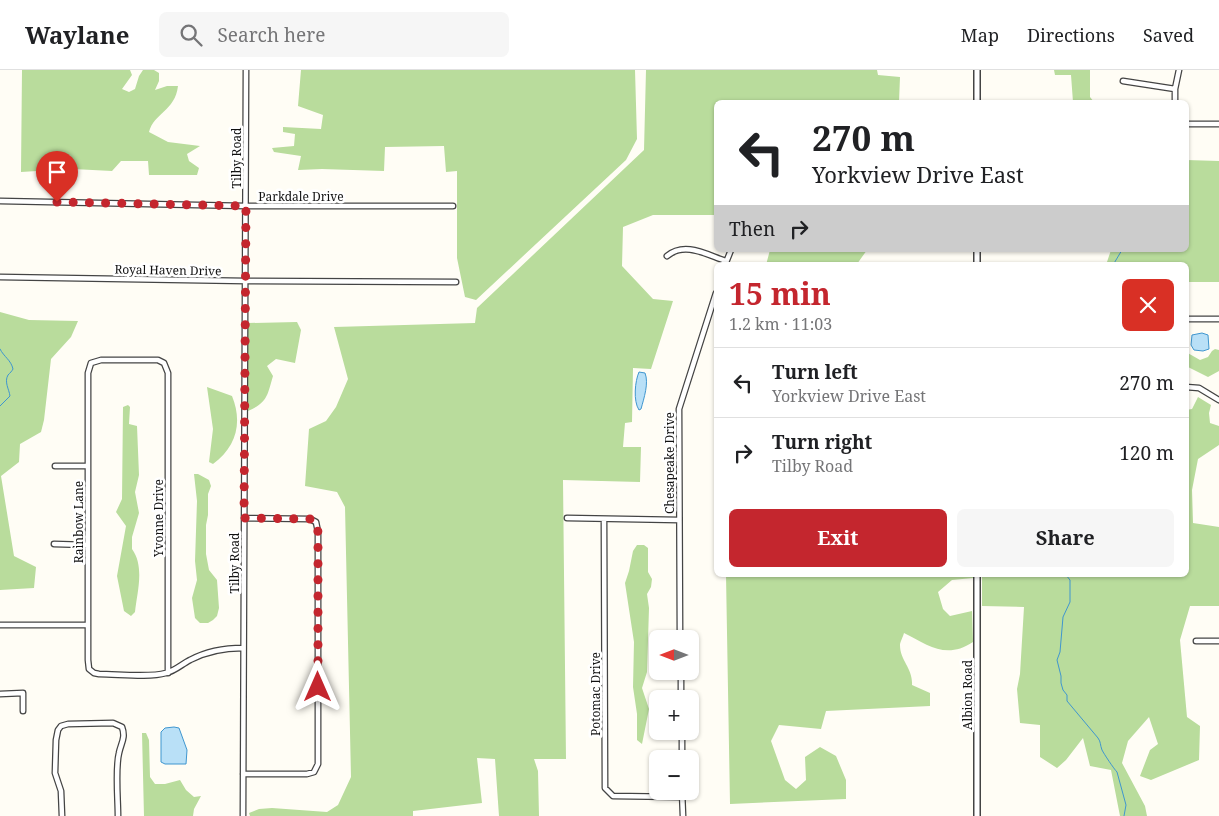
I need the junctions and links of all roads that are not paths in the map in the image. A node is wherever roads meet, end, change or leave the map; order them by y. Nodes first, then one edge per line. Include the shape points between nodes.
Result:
1 (246, 70) edge
2 (977, 70) edge
3 (1179, 70) edge
4 (1123, 81) dead end
5 (1175, 90) junction
6 (977, 100) edge
7 (1175, 100) edge
8 (1189, 124) edge
9 (1219, 124) edge
10 (0, 201) edge
11 (246, 206) junction
12 (453, 206) dead end
13 (667, 256) dead end
14 (723, 262) edge
15 (0, 277) edge
16 (246, 281) junction
17 (456, 282) dead end
18 (714, 299) edge
19 (1189, 319) edge
20 (1219, 319) edge
21 (91, 363) joint
22 (1189, 387) edge
23 (1219, 400) edge
24 (55, 466) dead end
25 (88, 466) junction
26 (244, 518) junction
27 (567, 518) dead end
28 (604, 519) junction
29 (679, 520) junction
30 (54, 544) dead end
31 (88, 545) junction
32 (977, 577) edge
33 (0, 625) edge
34 (88, 625) junction
35 (680, 630) edge
36 (1196, 641) dead end
37 (1219, 641) edge
38 (243, 648) junction
39 (168, 673) junction
40 (0, 694) edge
41 (23, 711) dead end
42 (243, 774) junction
43 (649, 797) edge
44 (682, 800) edge
45 (62, 816) edge
46 (118, 816) edge
47 (243, 816) edge
48 (682, 816) edge
49 (977, 816) edge

1 - 11 street, Tilby Road
2 - 6 street
3 - 5 street
4 - 5 street
5 - 7 street
8 - 9 street
10 - 11 street, Parkdale Drive
11 - 12 street, Parkdale Drive
11 - 16 street, Tilby Road
13 - 14 street via 674,250 688,248
15 - 16 street, Royal Haven Drive
16 - 17 street, Royal Haven Drive
16 - 26 street, Tilby Road
18 - 29 street, Chesapeake Drive via 679,409
19 - 20 street
21 - 25 street, Rainbow Lane via 88,373
21 - 39 street, Yvonne Drive via 101,360 158,360 164,363 168,373
22 - 23 street via 1199,388
24 - 25 street
25 - 31 street, Rainbow Lane
26 - 38 street, Tilby Road
26 - 42 street via 310,519 316,522 318,764 314,772 307,774
27 - 28 street
28 - 29 street
28 - 43 street, Potomac Drive via 605,788 613,796
29 - 35 street, Chesapeake Drive
30 - 31 street
31 - 34 street, Rainbow Lane
32 - 49 street, Albion Road
33 - 34 street
34 - 39 street, Rainbow Lane via 89,669 99,674
36 - 37 street
38 - 39 street via 207,653
38 - 42 street, Tilby Road
40 - 41 street via 23,693
42 - 47 street, Tilby Road
44 - 48 street
45 - 46 street via 61,791 55,773 58,730 65,724 114,723 124,732 118,756

